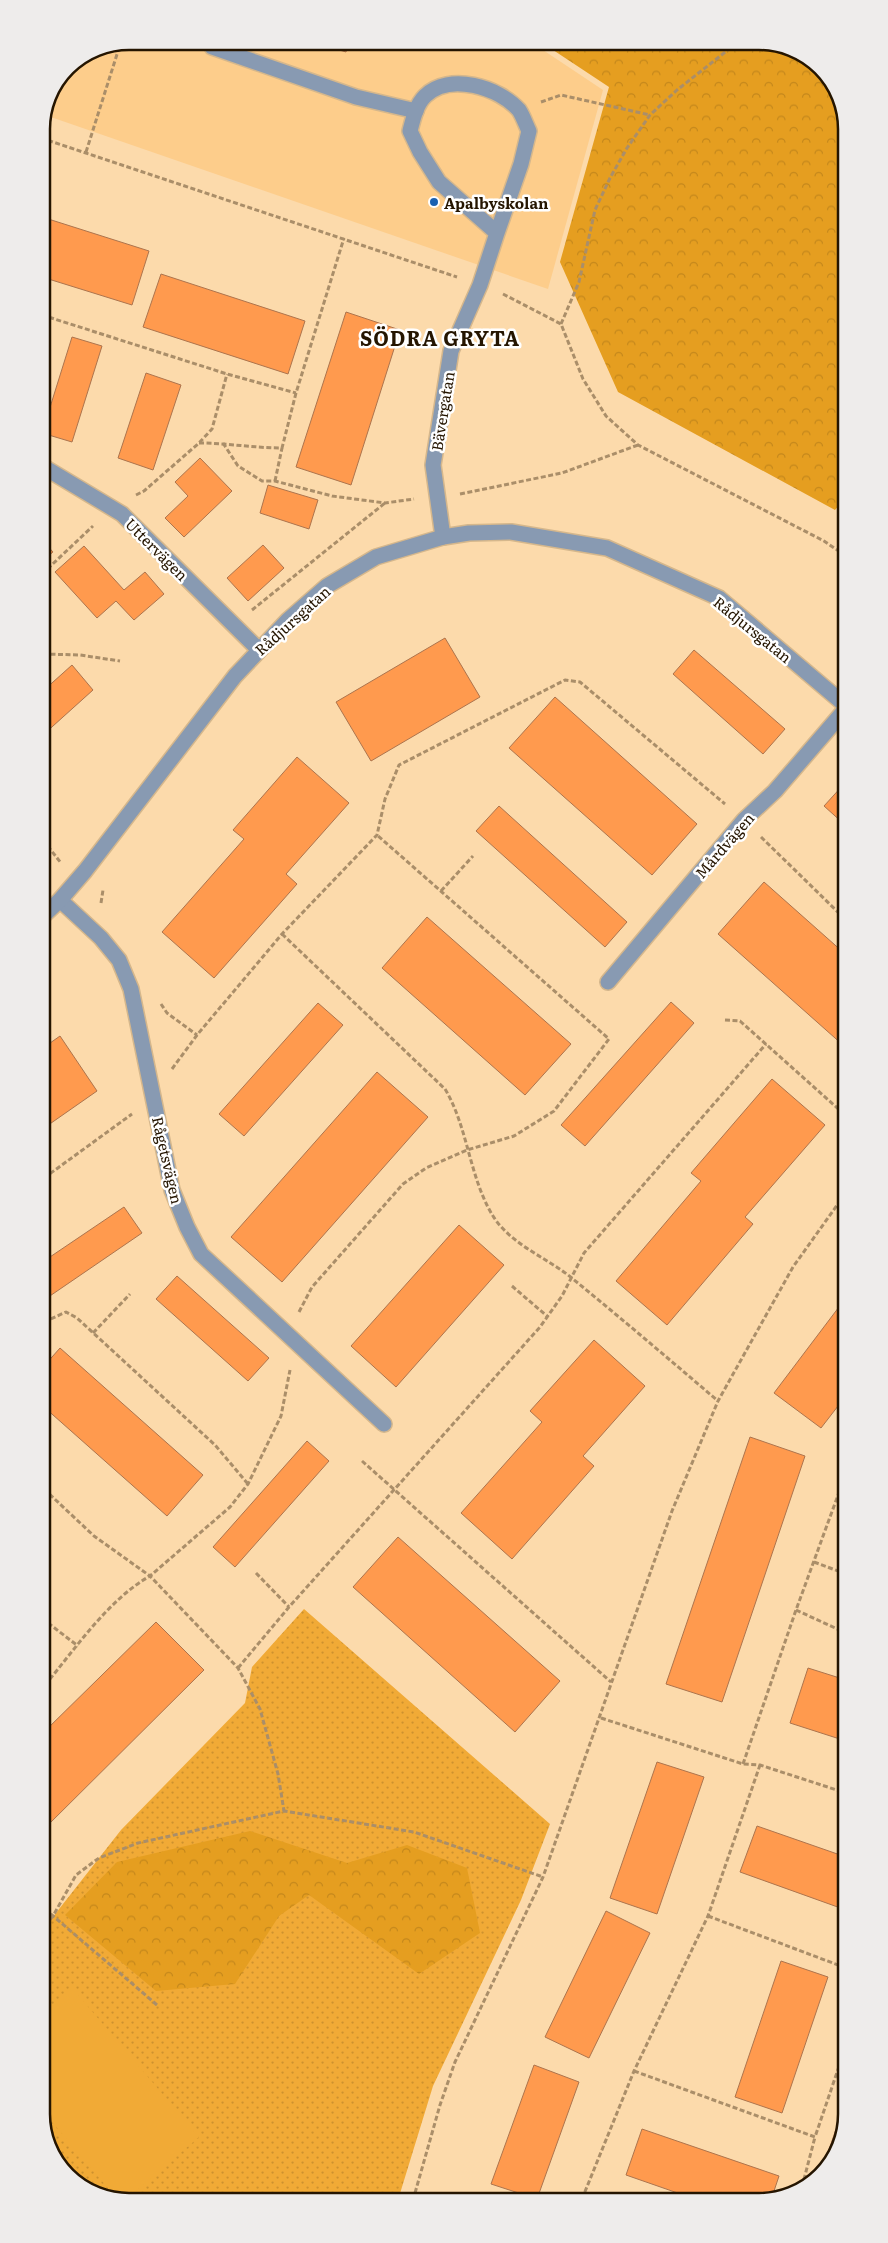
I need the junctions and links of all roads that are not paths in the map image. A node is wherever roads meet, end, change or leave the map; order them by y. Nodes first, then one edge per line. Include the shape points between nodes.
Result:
1 (221, 50) edge
2 (416, 111) junction
3 (497, 233) junction
4 (50, 471) edge
5 (443, 537) junction
6 (258, 649) junction
7 (838, 699) edge
8 (838, 718) edge
9 (60, 900) junction
10 (50, 909) edge
11 (608, 982) dead end
12 (384, 1424) dead end

1 - 2 street via 356,97
2 - 3 street via 410,131 440,182
2 - 3 street, Bävergatan via 425,95 446,84 475,84 519,110 529,131
3 - 5 street, Bävergatan via 480,285 451,351 433,465
4 - 6 street, Uttervägen via 122,514
5 - 6 street, Rådjursgatan via 376,557 327,586
5 - 7 street, Rådjursgatan via 511,532 607,548 719,598
6 - 9 street, Rådjursgatan
8 - 11 street, Mårdvägen via 744,820
9 - 10 street, Rådjursgatan
9 - 12 street, Rågetsvägen via 101,938 119,960 131,988 172,1190 186,1227 201,1254

